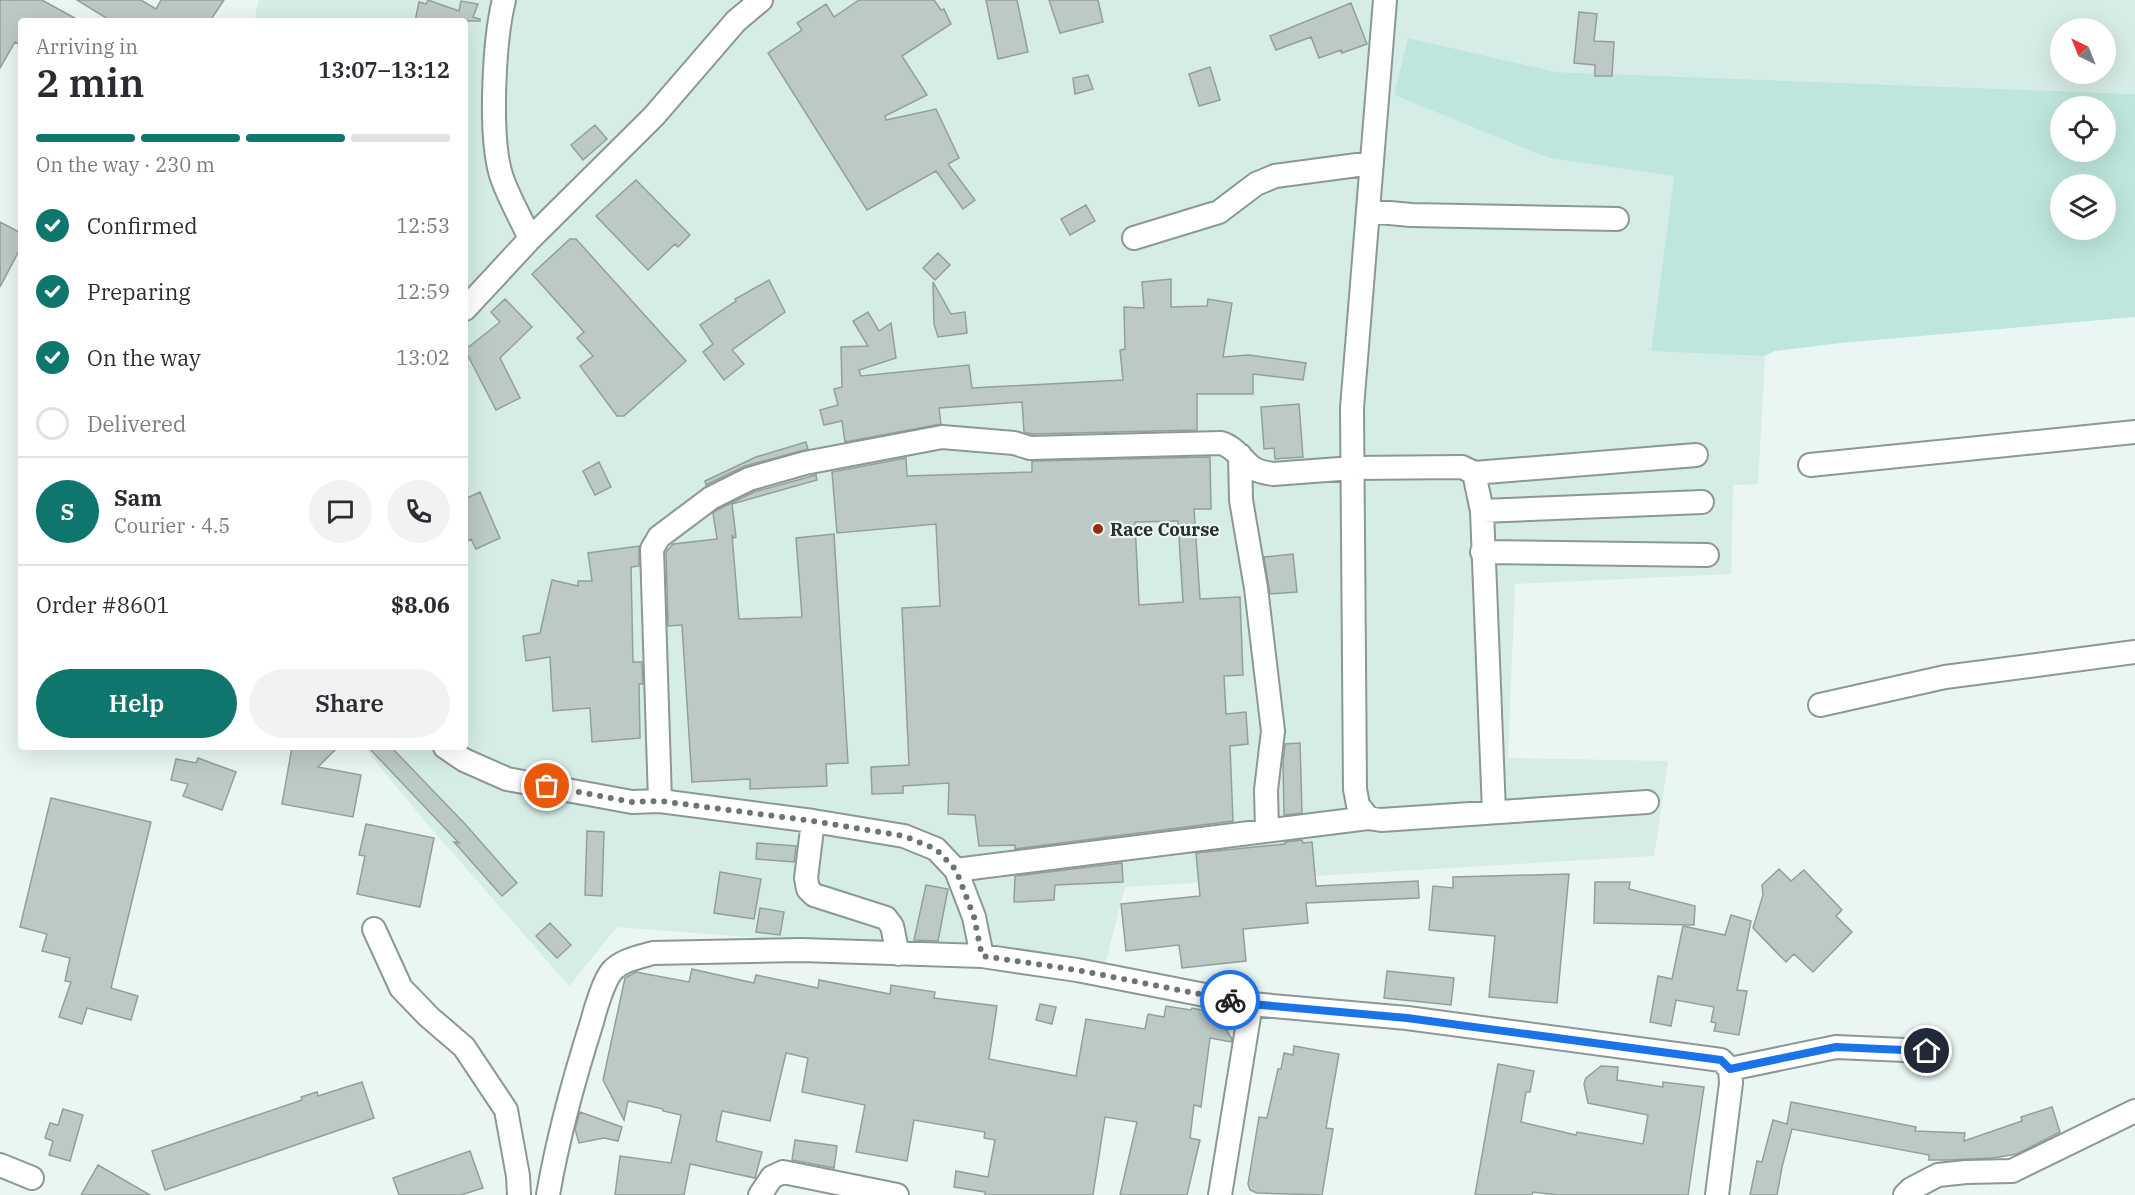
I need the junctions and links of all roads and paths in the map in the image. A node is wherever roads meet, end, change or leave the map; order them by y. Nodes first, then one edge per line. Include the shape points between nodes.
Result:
1 (504, 0) edge
2 (761, 0) edge
3 (1385, 0) edge
4 (1372, 163) junction
5 (1368, 211) junction
6 (1617, 219) dead end
7 (1134, 238) dead end
8 (530, 239) junction
9 (468, 306) edge
10 (2135, 432) edge
11 (1240, 455) junction
12 (1696, 455) dead end
13 (1810, 465) dead end
14 (1353, 468) junction
15 (1474, 472) junction
16 (1702, 502) dead end
17 (1482, 511) junction
18 (1482, 552) junction
19 (1707, 555) dead end
20 (2135, 652) edge
21 (1820, 705) dead end
22 (449, 750) edge
23 (660, 801) junction
24 (1647, 802) dead end
25 (1494, 812) junction
26 (1368, 818) junction
27 (813, 821) junction
28 (1267, 830) junction
29 (956, 870) junction
30 (374, 929) dead end
31 (898, 954) junction
32 (982, 956) junction
33 (1251, 1004) junction
34 (1927, 1051) dead end
35 (1730, 1069) junction
36 (2135, 1111) edge
37 (0, 1165) edge
38 (32, 1178) dead end
39 (519, 1195) edge
40 (548, 1195) edge
41 (760, 1195) edge
42 (897, 1195) edge
43 (1220, 1195) edge
44 (1717, 1195) edge
45 (1905, 1195) edge

1 - 8 street via 496,60 495,131 501,174
2 - 8 street via 736,21 654,116
3 - 4 street
4 - 5 street
4 - 7 street via 1275,176 1256,184 1219,212
5 - 6 street via 1411,216
5 - 14 street via 1352,408
8 - 9 street
10 - 13 street
11 - 14 street via 1260,472 1273,474
11 - 23 street via 1221,443 1030,448 942,437 805,463 749,479 711,498 659,537 652,549
11 - 28 street via 1241,500 1273,731 1266,790
12 - 15 street
14 - 15 street via 1462,467
14 - 26 street via 1355,789 1358,805
15 - 17 street
16 - 17 street
17 - 18 street
18 - 19 street
18 - 25 street
20 - 21 street via 1945,677
22 - 23 street via 507,779 632,802
23 - 27 street
24 - 25 street
25 - 26 street
26 - 28 street
27 - 29 street via 904,836 936,849
27 - 31 street via 808,889 814,895 886,918 892,926
28 - 29 street
29 - 32 street via 974,917
30 - 39 street via 401,988 464,1047 506,1110
31 - 32 street
31 - 40 street via 801,950 653,953 630,959 611,972 579,1063
32 - 33 street
33 - 35 street via 1407,1018 1709,1058 1721,1060
33 - 43 street
34 - 35 street via 1836,1047
35 - 44 street
36 - 45 street via 2012,1171 1938,1175
37 - 38 street
41 - 42 street via 772,1178 783,1172

